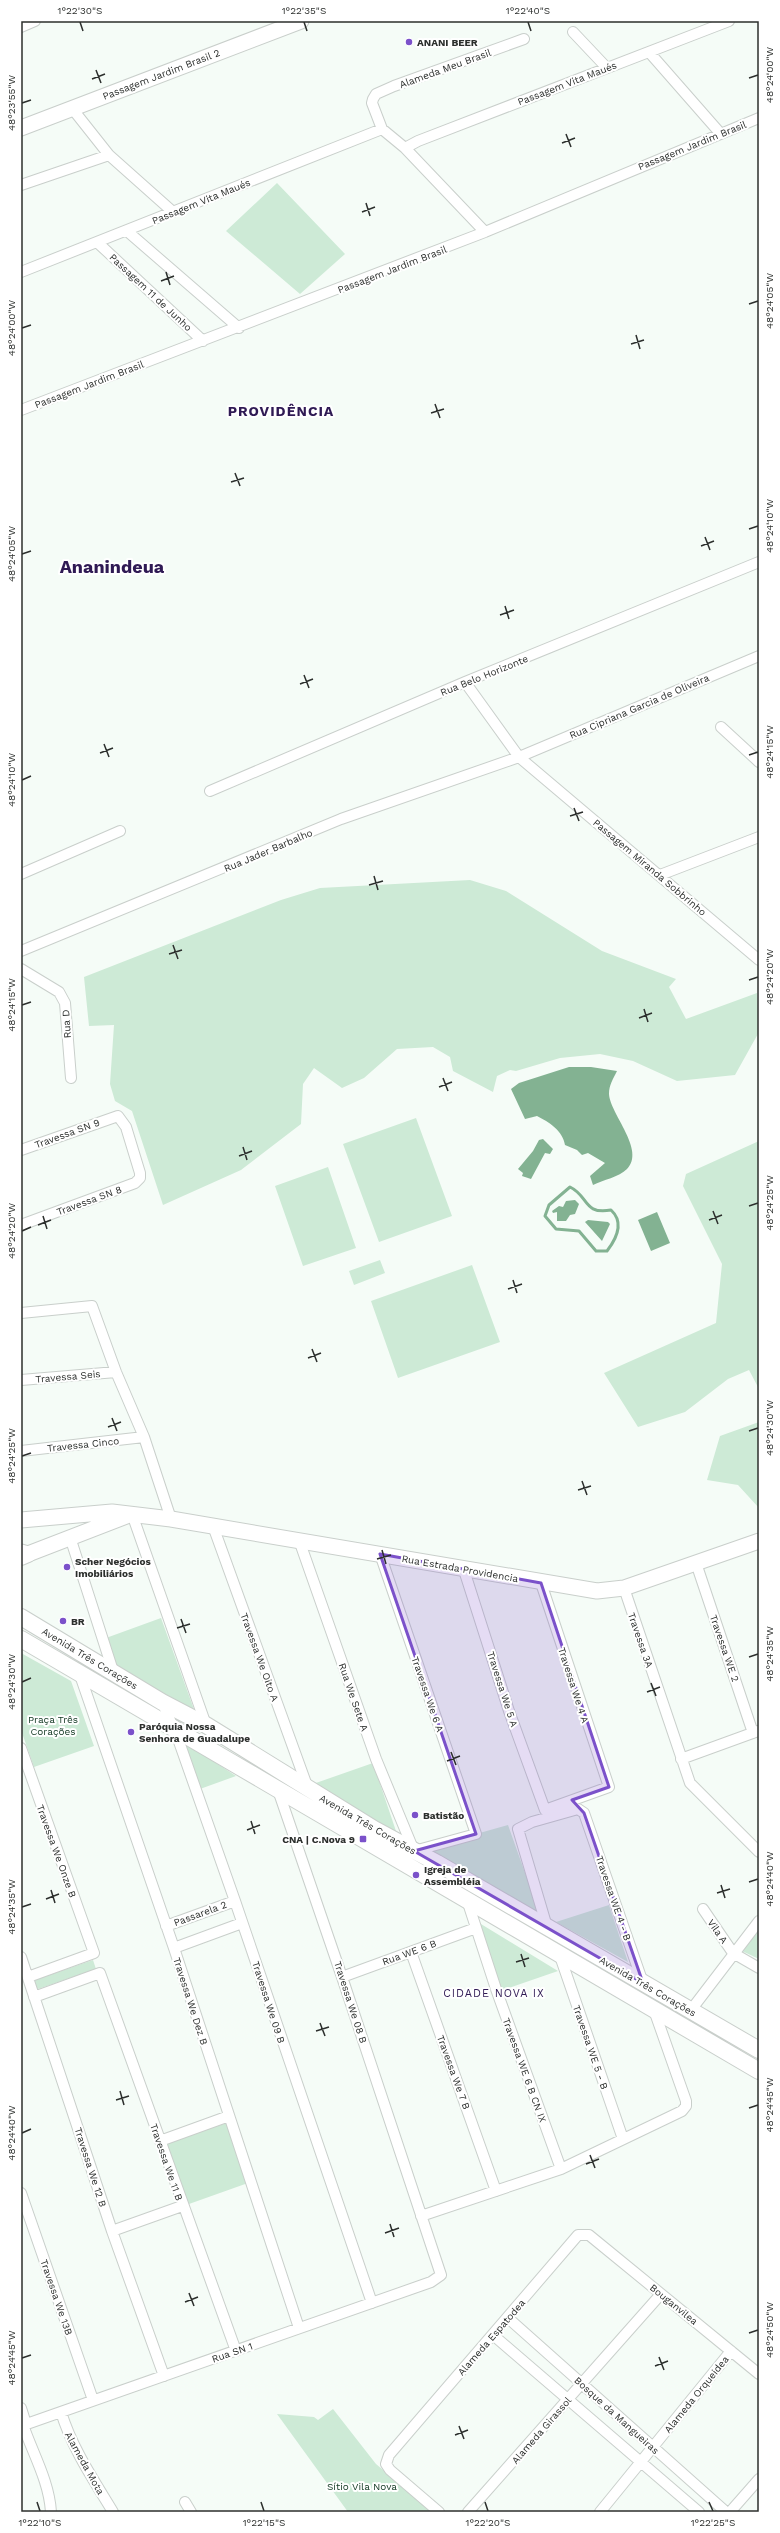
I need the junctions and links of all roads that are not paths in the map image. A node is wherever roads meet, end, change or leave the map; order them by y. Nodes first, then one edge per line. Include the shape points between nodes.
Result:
1 (35, 21) edge
2 (301, 21) edge
3 (729, 21) edge
4 (23, 24) edge
5 (573, 32) dead end
6 (524, 39) dead end
7 (649, 52) junction
8 (607, 68) junction
9 (71, 107) junction
10 (759, 118) edge
11 (21, 128) edge
12 (382, 129) junction
13 (720, 133) junction
14 (405, 148) junction
15 (109, 156) junction
16 (21, 185) edge
17 (173, 212) junction
18 (127, 231) junction
19 (485, 232) junction
20 (98, 243) junction
21 (21, 272) edge
22 (239, 328) junction
23 (203, 341) junction
24 (21, 410) edge
25 (759, 562) edge
26 (759, 656) edge
27 (465, 682) junction
28 (721, 727) dead end
29 (518, 756) junction
30 (759, 762) edge
31 (210, 791) dead end
32 (120, 831) dead end
33 (759, 837) edge
34 (21, 874) edge
35 (660, 875) junction
36 (21, 951) edge
37 (759, 960) edge
38 (21, 969) edge
39 (71, 1078) dead end
40 (21, 1150) edge
41 (135, 1183) joint
42 (21, 1225) edge
43 (21, 1313) edge
44 (116, 1372) junction
45 (21, 1380) edge
46 (144, 1437) junction
47 (21, 1451) edge
48 (132, 1514) junction
49 (171, 1519) junction
50 (21, 1520) edge
51 (213, 1526) junction
52 (70, 1537) junction
53 (299, 1540) junction
54 (759, 1541) edge
55 (23, 1554) edge
56 (380, 1554) junction
57 (696, 1563) junction
58 (463, 1567) junction
59 (541, 1583) junction
60 (624, 1588) junction
61 (21, 1617) edge
62 (21, 1639) edge
63 (113, 1671) junction
64 (80, 1674) junction
65 (162, 1702) junction
66 (206, 1725) junction
67 (173, 1730) junction
68 (756, 1732) edge
69 (21, 1748) edge
70 (681, 1760) junction
71 (304, 1788) junction
72 (278, 1790) junction
73 (549, 1813) junction
74 (414, 1852) junction
75 (759, 1852) edge
76 (400, 1862) junction
77 (235, 1901) junction
78 (468, 1903) junction
79 (703, 1909) dead end
80 (759, 1920) edge
81 (242, 1923) junction
82 (166, 1926) junction
83 (547, 1927) junction
84 (476, 1928) junction
85 (174, 1948) junction
86 (411, 1952) junction
87 (733, 1953) junction
88 (560, 1956) junction
89 (21, 1957) edge
90 (759, 1968) edge
91 (28, 1977) junction
92 (342, 1977) junction
93 (643, 1983) junction
94 (34, 1997) junction
95 (654, 2010) junction
96 (691, 2010) junction
97 (759, 2050) edge
98 (759, 2072) edge
99 (229, 2116) junction
100 (623, 2139) junction
101 (160, 2141) junction
102 (561, 2169) junction
103 (496, 2191) junction
104 (21, 2193) edge
105 (182, 2206) junction
106 (421, 2216) junction
107 (112, 2231) junction
108 (589, 2235) joint
109 (441, 2275) joint
110 (661, 2294) junction
111 (372, 2303) junction
112 (508, 2318) junction
113 (299, 2328) junction
114 (493, 2335) junction
115 (236, 2351) junction
116 (731, 2351) junction
117 (759, 2374) edge
118 (164, 2376) junction
119 (582, 2383) junction
120 (92, 2400) junction
121 (567, 2401) junction
122 (21, 2408) edge
123 (60, 2412) junction
124 (24, 2425) edge
125 (653, 2448) junction
126 (640, 2464) junction
127 (759, 2479) edge
128 (185, 2502) dead end
129 (51, 2512) edge
130 (112, 2512) edge
131 (191, 2512) edge
132 (439, 2512) edge
133 (468, 2512) edge
134 (600, 2512) edge
135 (699, 2512) edge
136 (726, 2512) edge
137 (730, 2512) edge

1 - 4 street
2 - 9 main road, Passagem Jardim Brasil 2
3 - 7 street, Passagem Vita Maués
5 - 8 street
6 - 12 street, Alameda Meu Brasil via 376,94 372,103
7 - 8 street, Passagem Vita Maués
7 - 13 street
8 - 14 street, Passagem Vita Maués
9 - 11 main road, Passagem Jardim Brasil 2
9 - 15 street
10 - 13 street, Passagem Jardim Brasil
12 - 14 street
12 - 17 street, Passagem Vita Maués
13 - 19 street, Passagem Jardim Brasil
14 - 19 street
15 - 16 street
15 - 17 street
17 - 18 street, Passagem Vita Maués
18 - 20 street, Passagem Vita Maués
18 - 22 street
19 - 22 street, Passagem Jardim Brasil
20 - 21 street, Passagem Vita Maués
20 - 23 street, Passagem 11 de Junho
22 - 23 street, Passagem Jardim Brasil
23 - 24 street, Passagem Jardim Brasil
25 - 27 street, Rua Belo Horizonte
26 - 29 street, Rua Cipriana Garcia de Oliveira
27 - 29 street, Passagem Miranda Sobbrinho
27 - 31 street, Rua Belo Horizonte
28 - 30 street
29 - 35 street, Passagem Miranda Sobbrinho
29 - 36 street, Rua Jader Barbalho via 341,819
32 - 34 street
33 - 35 street
35 - 37 street, Passagem Miranda Sobbrinho
38 - 39 street, Rua D via 62,995 65,1003
40 - 41 street, Travessa SN 9 via 118,1116 123,1120 139,1166 140,1178
41 - 42 street, Travessa SN 8
43 - 44 street via 92,1306
44 - 45 street, Travessa Seis
44 - 46 street
46 - 47 street, Travessa Cinco
46 - 49 street
48 - 49 main road, Rua Estrada Providencia
48 - 50 main road, Rua Estrada Providencia via 86,1513
48 - 52 main road, Rua Estrada Providencia
48 - 66 street
49 - 51 main road, Rua Estrada Providencia
51 - 53 main road, Rua Estrada Providencia
51 - 71 street, Travessa We Oito A via 306,1783
52 - 55 main road, Rua Estrada Providencia
52 - 63 street
53 - 56 main road, Rua Estrada Providencia
53 - 74 street, Rua We Sete A via 376,1759
54 - 57 main road, Rua Estrada Providencia
56 - 58 main road, Rua Estrada Providencia
56 - 74 street, Travessa We 6 A via 476,1834
57 - 60 main road, Rua Estrada Providencia
57 - 68 street, Travessa WE 2
58 - 59 main road, Rua Estrada Providencia
58 - 73 street, Travessa We 5 A via 509,1711
59 - 60 main road, Rua Estrada Providencia via 598,1591
59 - 73 street, Travessa We 4 A via 609,1786
60 - 70 street, Travessa 3A
61 - 63 main road, Avenida Três Corações
62 - 64 main road, Avenida Três Corações
63 - 65 main road, Avenida Três Corações
64 - 67 main road, Avenida Três Corações
64 - 82 street, Travessa We Dez B
65 - 66 main road, Avenida Três Corações
65 - 67 street, Travessa We 09 B
66 - 71 main road, Avenida Três Corações
67 - 72 main road, Avenida Três Corações
67 - 77 street, Travessa We 09 B
68 - 70 street
69 - 91 street, Travessa We Onze B via 94,1953
70 - 75 street, Travessa 3A via 690,1783
71 - 74 main road, Avenida Três Corações
72 - 76 main road, Avenida Três Corações
72 - 92 street, Travessa We 08 B
73 - 83 street via 520,1827 518,1836
73 - 93 street, Travessa WE 4 - B via 578,1809 584,1813
74 - 76 main road
74 - 83 main road, Avenida Três Corações
76 - 78 main road, Avenida Três Corações
77 - 81 street, Travessa We 09 B
77 - 82 street, Passarela 2
78 - 84 street, Travessa WE 6 B CN IX
78 - 88 main road, Avenida Três Corações
79 - 87 street, Vila A
80 - 87 street
81 - 85 street
81 - 111 street, Travessa We 09 B
82 - 85 street, Travessa We Dez B
83 - 93 main road, Avenida Três Corações
84 - 86 street, Rua WE 6 B
84 - 102 street, Travessa WE 6 B CN IX
85 - 99 street, Travessa We Dez B
86 - 92 street, Rua WE 6 B
86 - 103 street, Travessa We 7 B
87 - 90 street
87 - 96 street
88 - 95 main road, Avenida Três Corações
88 - 100 street, Travessa WE 5 - B
89 - 91 street, Travessa We 12 B
91 - 94 street, Travessa We 12 B
92 - 106 street, Travessa We 08 B
93 - 96 main road, Avenida Três Corações
94 - 101 street, Travessa We 11 B via 100,1974
94 - 107 street, Travessa We 12 B
95 - 98 main road, Avenida Três Corações
95 - 100 street via 686,2106 676,2114
96 - 97 main road, Avenida Três Corações
99 - 101 street
99 - 113 street, Travessa We Dez B
100 - 102 street
101 - 105 street, Travessa We 11 B
102 - 103 street
103 - 106 street
104 - 120 street, Travessa We 13B
105 - 107 street
105 - 115 street, Travessa We 11 B
106 - 109 street, Travessa We 08 B
107 - 118 street, Travessa We 12 B
108 - 110 street, Bouganvilea
108 - 112 street, Alameda Espatodea via 578,2235
109 - 111 street, Rua SN 1 via 436,2280
110 - 116 street, Bouganvilea
110 - 119 street, Alameda Girassol
111 - 113 street, Rua SN 1
112 - 114 street, Alameda Espatodea
112 - 119 street, Bosque da Mangueiras
113 - 115 street, Rua SN 1
114 - 121 street, Bosque da Mangueiras
114 - 132 street, Alameda Espatodea via 394,2448 386,2464
115 - 118 street, Rua SN 1
116 - 117 street, Bouganvilea
116 - 125 street, Alameda Orqueidea
118 - 120 street, Rua SN 1
119 - 121 street, Alameda Girassol
119 - 125 street, Bosque da Mangueiras
120 - 123 street, Rua SN 1
121 - 126 street, Bosque da Mangueiras
121 - 133 street, Alameda Girassol
122 - 124 street
123 - 124 street, Rua SN 1
123 - 130 street, Alameda Mota via 75,2448
124 - 129 street via 50,2495
125 - 126 street, Alameda Orqueidea
125 - 136 street, Bosque da Mangueiras
126 - 134 street, Alameda Orqueidea
126 - 135 street, Bosque da Mangueiras
127 - 137 street
128 - 131 street

